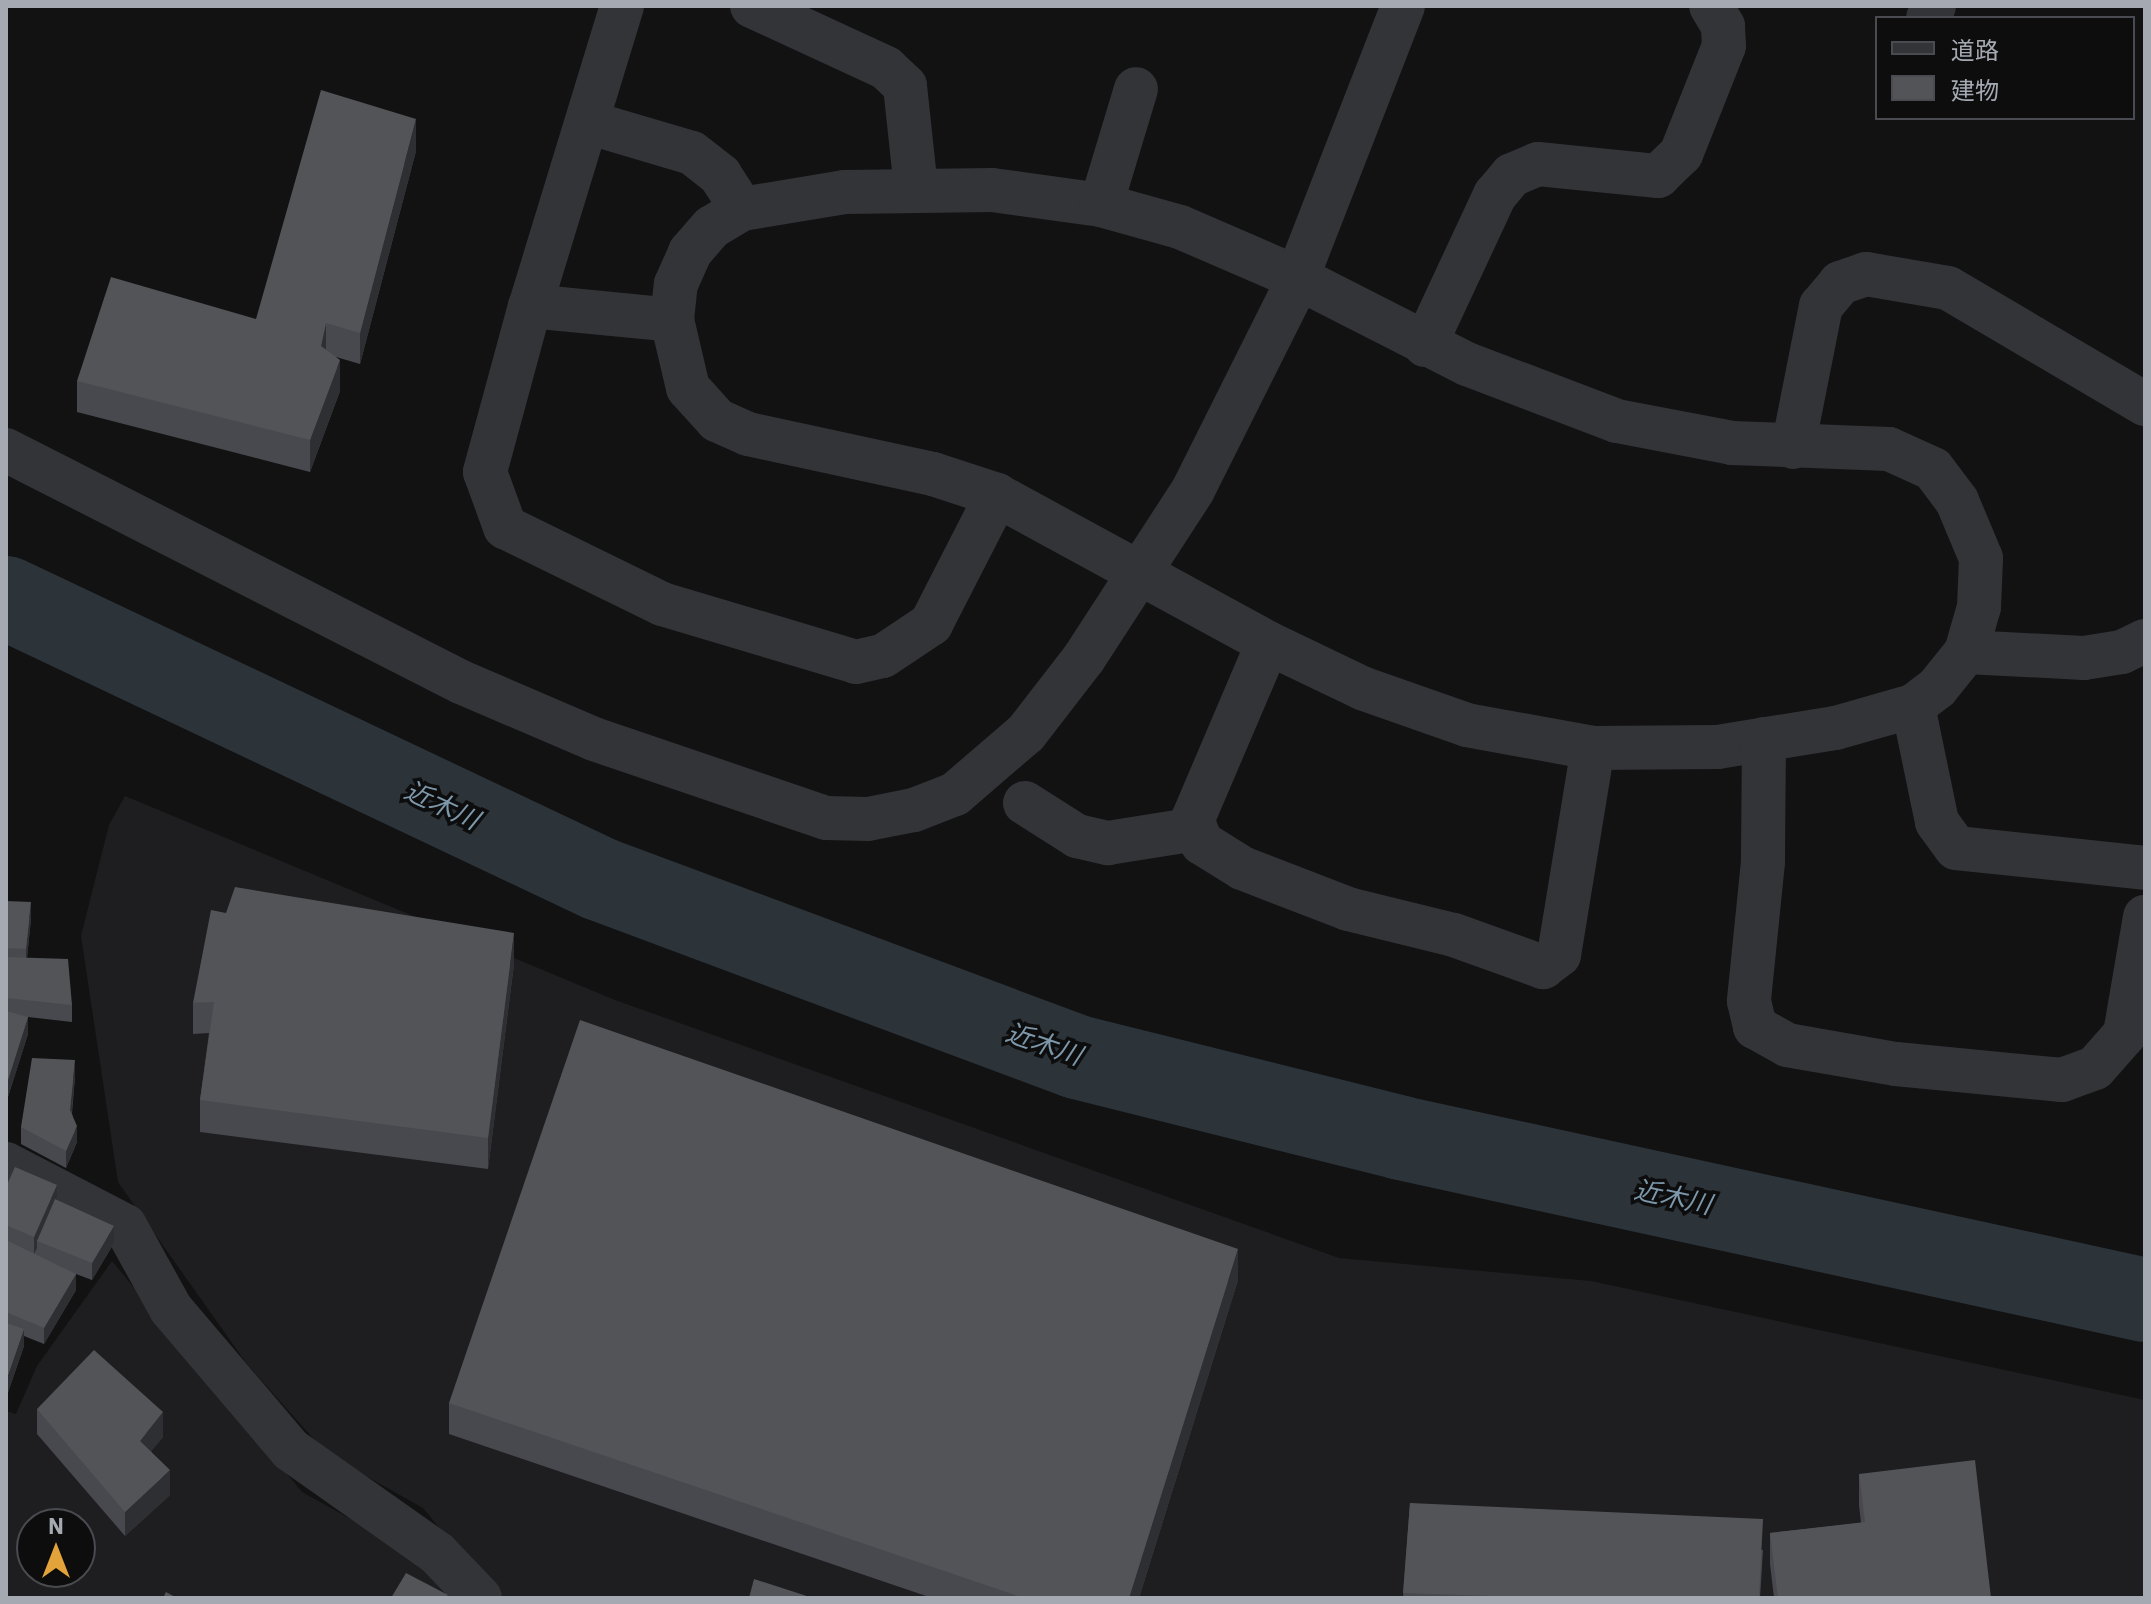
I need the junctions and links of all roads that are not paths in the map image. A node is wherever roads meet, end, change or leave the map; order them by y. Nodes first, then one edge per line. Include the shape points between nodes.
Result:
1 (622, 6) edge
2 (752, 6) edge
3 (1403, 6) edge
4 (1711, 6) edge
5 (1136, 89) dead end
6 (587, 122) junction
7 (916, 189) junction
8 (1101, 205) junction
9 (742, 209) junction
10 (1298, 278) junction
11 (530, 306) junction
12 (672, 320) junction
13 (1425, 345) junction
14 (2145, 404) edge
15 (1793, 447) junction
16 (6, 450) edge
17 (997, 495) junction
18 (1139, 573) junction
19 (2145, 641) edge
20 (1268, 643) junction
21 (1966, 652) junction
22 (1913, 706) junction
23 (1764, 739) junction
24 (1593, 748) junction
25 (1025, 803) dead end
26 (1196, 829) junction
27 (2145, 868) edge
28 (2145, 917) edge
29 (6, 1164) edge
30 (480, 1598) edge

1 - 6 street
2 - 7 street via 886,68 905,86
3 - 10 street
4 - 13 street via 1723,26 1724,46 1681,154 1658,176 1538,164 1512,175 1495,195
5 - 8 street
6 - 9 street via 692,153 720,175
6 - 11 street
7 - 8 street via 992,190
7 - 9 street via 845,192
8 - 10 street via 1180,227
9 - 12 street via 712,227 690,252 676,284
10 - 13 street
10 - 18 street via 1193,490
11 - 12 street
11 - 17 street via 485,472 495,508 505,527 662,604 856,662 883,656 931,624
12 - 17 street via 688,388 717,420 748,434 933,474
13 - 15 street via 1617,421 1732,443
14 - 15 street via 1948,288 1866,274 1840,283 1821,306
15 - 21 street via 1889,449 1933,469 1957,501 1981,558 1979,607
16 - 18 street via 461,682 594,739 826,818 868,819 914,810 955,794 990,769 1065,683
17 - 18 street
18 - 20 street
19 - 21 street via 2122,652 2084,658
20 - 24 street via 1362,688 1467,725
20 - 26 street via 1196,805
21 - 22 street via 1937,688
22 - 23 street via 1835,728
22 - 27 street via 1937,822 1956,848
23 - 24 street via 1643,751
23 - 28 street via 1763,862 1749,1001 1755,1027 1787,1045 1896,1064 2062,1080 2095,1068 2125,1034
24 - 26 street via 1559,955 1543,967 1454,935 1307,896 1242,868 1202,843
25 - 26 street via 1077,836 1108,843
29 - 30 street via 125,1226 171,1309 291,1450 437,1553

